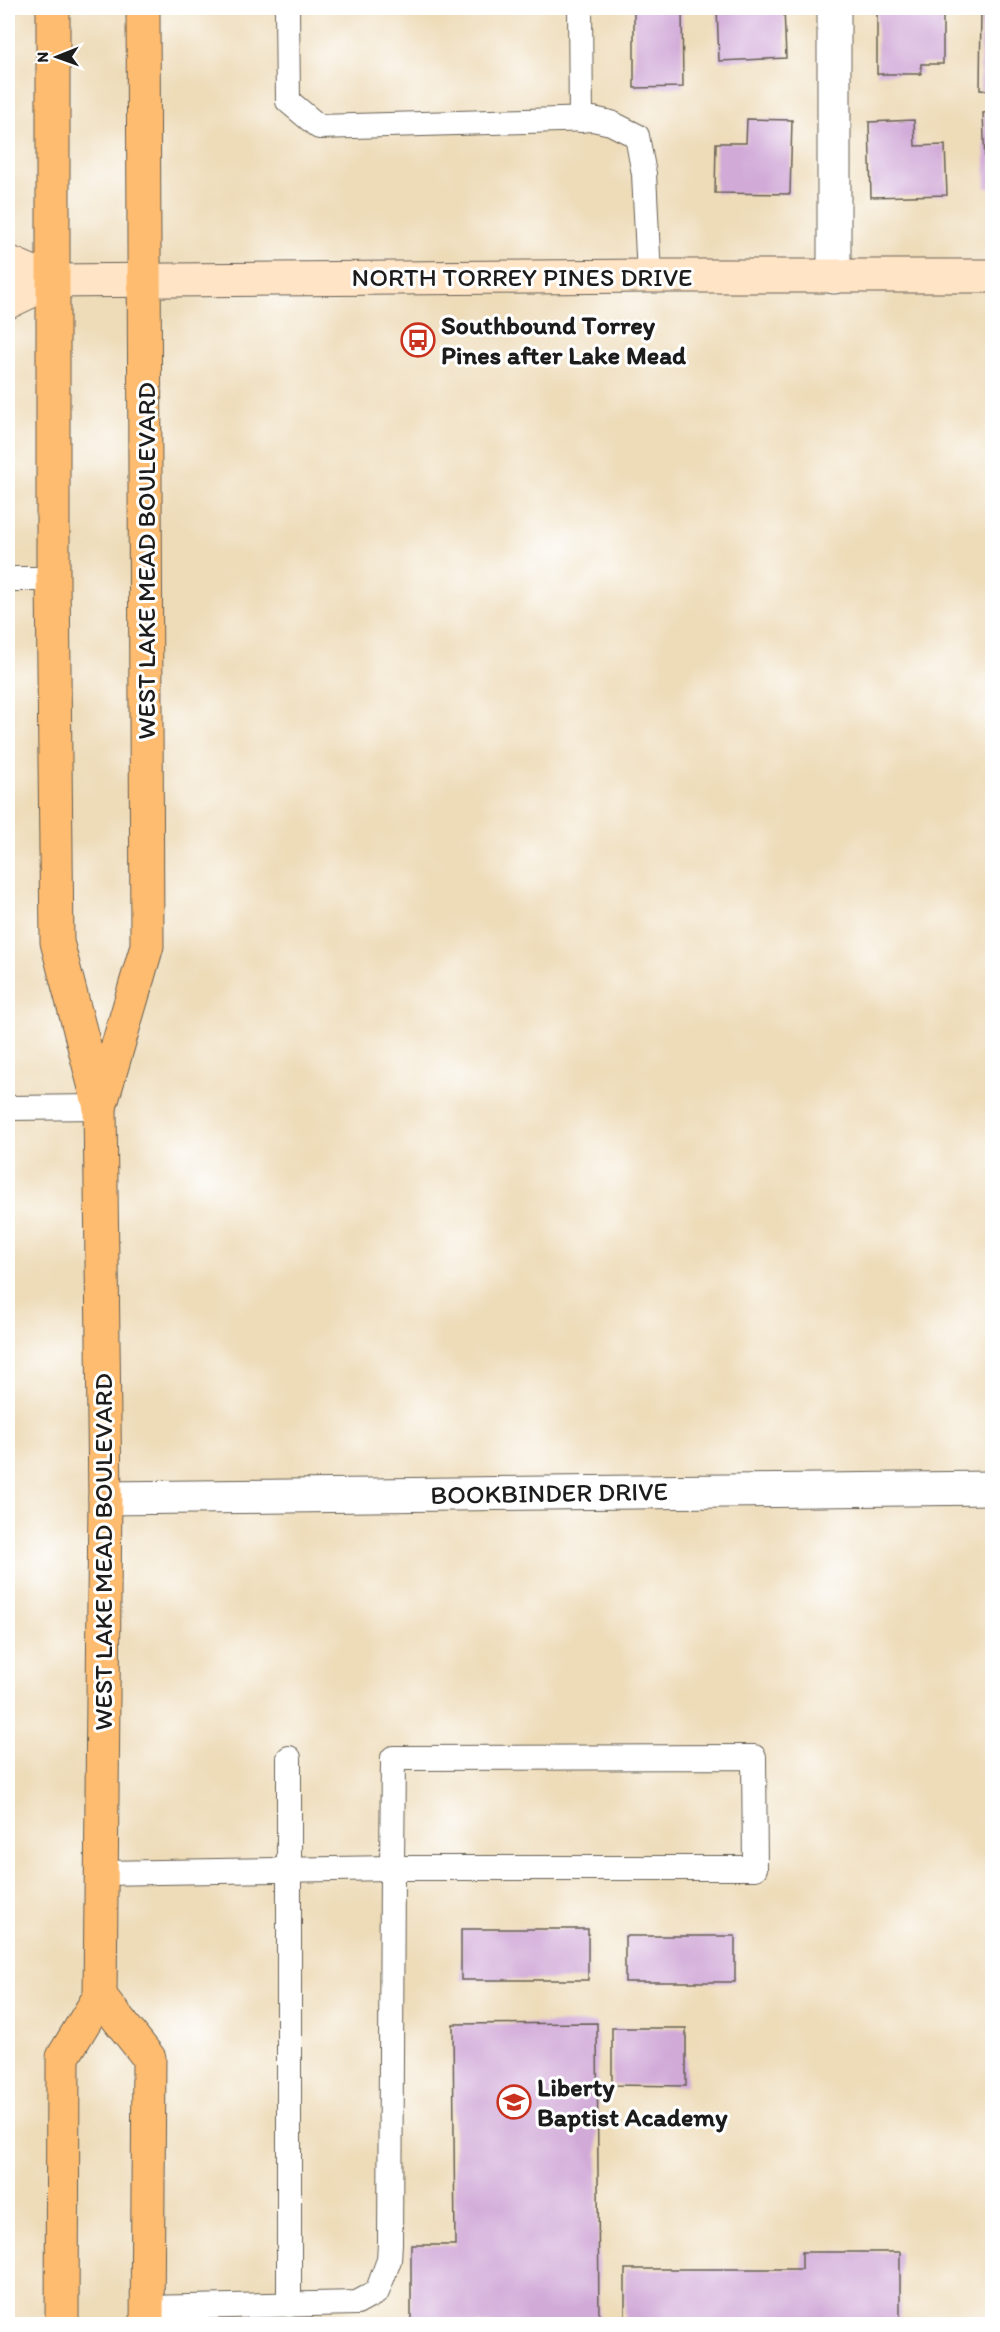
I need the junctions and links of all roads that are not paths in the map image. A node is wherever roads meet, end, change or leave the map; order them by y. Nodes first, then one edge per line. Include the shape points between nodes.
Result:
1 (53, 8) edge
2 (143, 8) edge
3 (287, 8) edge
4 (580, 8) edge
5 (834, 8) edge
6 (581, 120) junction
7 (8, 262) edge
8 (649, 276) junction
9 (993, 276) edge
10 (834, 277) junction
11 (144, 279) junction
12 (52, 281) junction
13 (8, 302) edge
14 (8, 579) edge
15 (53, 579) junction
16 (100, 1107) junction
17 (8, 1108) edge
18 (993, 1488) edge
19 (105, 1498) junction
20 (289, 1758) dead end
21 (392, 1868) junction
22 (290, 1869) junction
23 (102, 1873) junction
24 (100, 1996) junction
25 (290, 2305) junction
26 (147, 2316) edge
27 (62, 2325) edge

1 - 12 main road, WEST LAKE MEAD BOULEVARD
2 - 11 main road, WEST LAKE MEAD BOULEVARD
3 - 6 lane via 288,102 319,127
4 - 6 lane
5 - 10 street
6 - 8 lane via 611,123 637,136 644,174
7 - 12 main road, NORTH TORREY PINES DRIVE
8 - 10 main road, NORTH TORREY PINES DRIVE
8 - 11 main road, NORTH TORREY PINES DRIVE
9 - 10 main road, NORTH TORREY PINES DRIVE
11 - 12 main road, NORTH TORREY PINES DRIVE
11 - 16 main road, WEST LAKE MEAD BOULEVARD via 147,946
12 - 13 main road, NORTH TORREY PINES DRIVE
12 - 15 main road, WEST LAKE MEAD BOULEVARD
14 - 15 lane
15 - 16 main road, WEST LAKE MEAD BOULEVARD via 57,942
16 - 17 lane
16 - 19 main road, WEST LAKE MEAD BOULEVARD
18 - 19 street, BOOKBINDER DRIVE
19 - 23 main road, WEST LAKE MEAD BOULEVARD
20 - 22 lane
21 - 21 lane via 755,1868 754,1757 393,1758
21 - 22 lane
21 - 25 lane via 389,2260 377,2292 357,2303
22 - 23 lane
22 - 25 lane
23 - 24 main road, WEST LAKE MEAD BOULEVARD
24 - 26 main road via 149,2058
24 - 27 main road via 63,2057
25 - 26 lane

